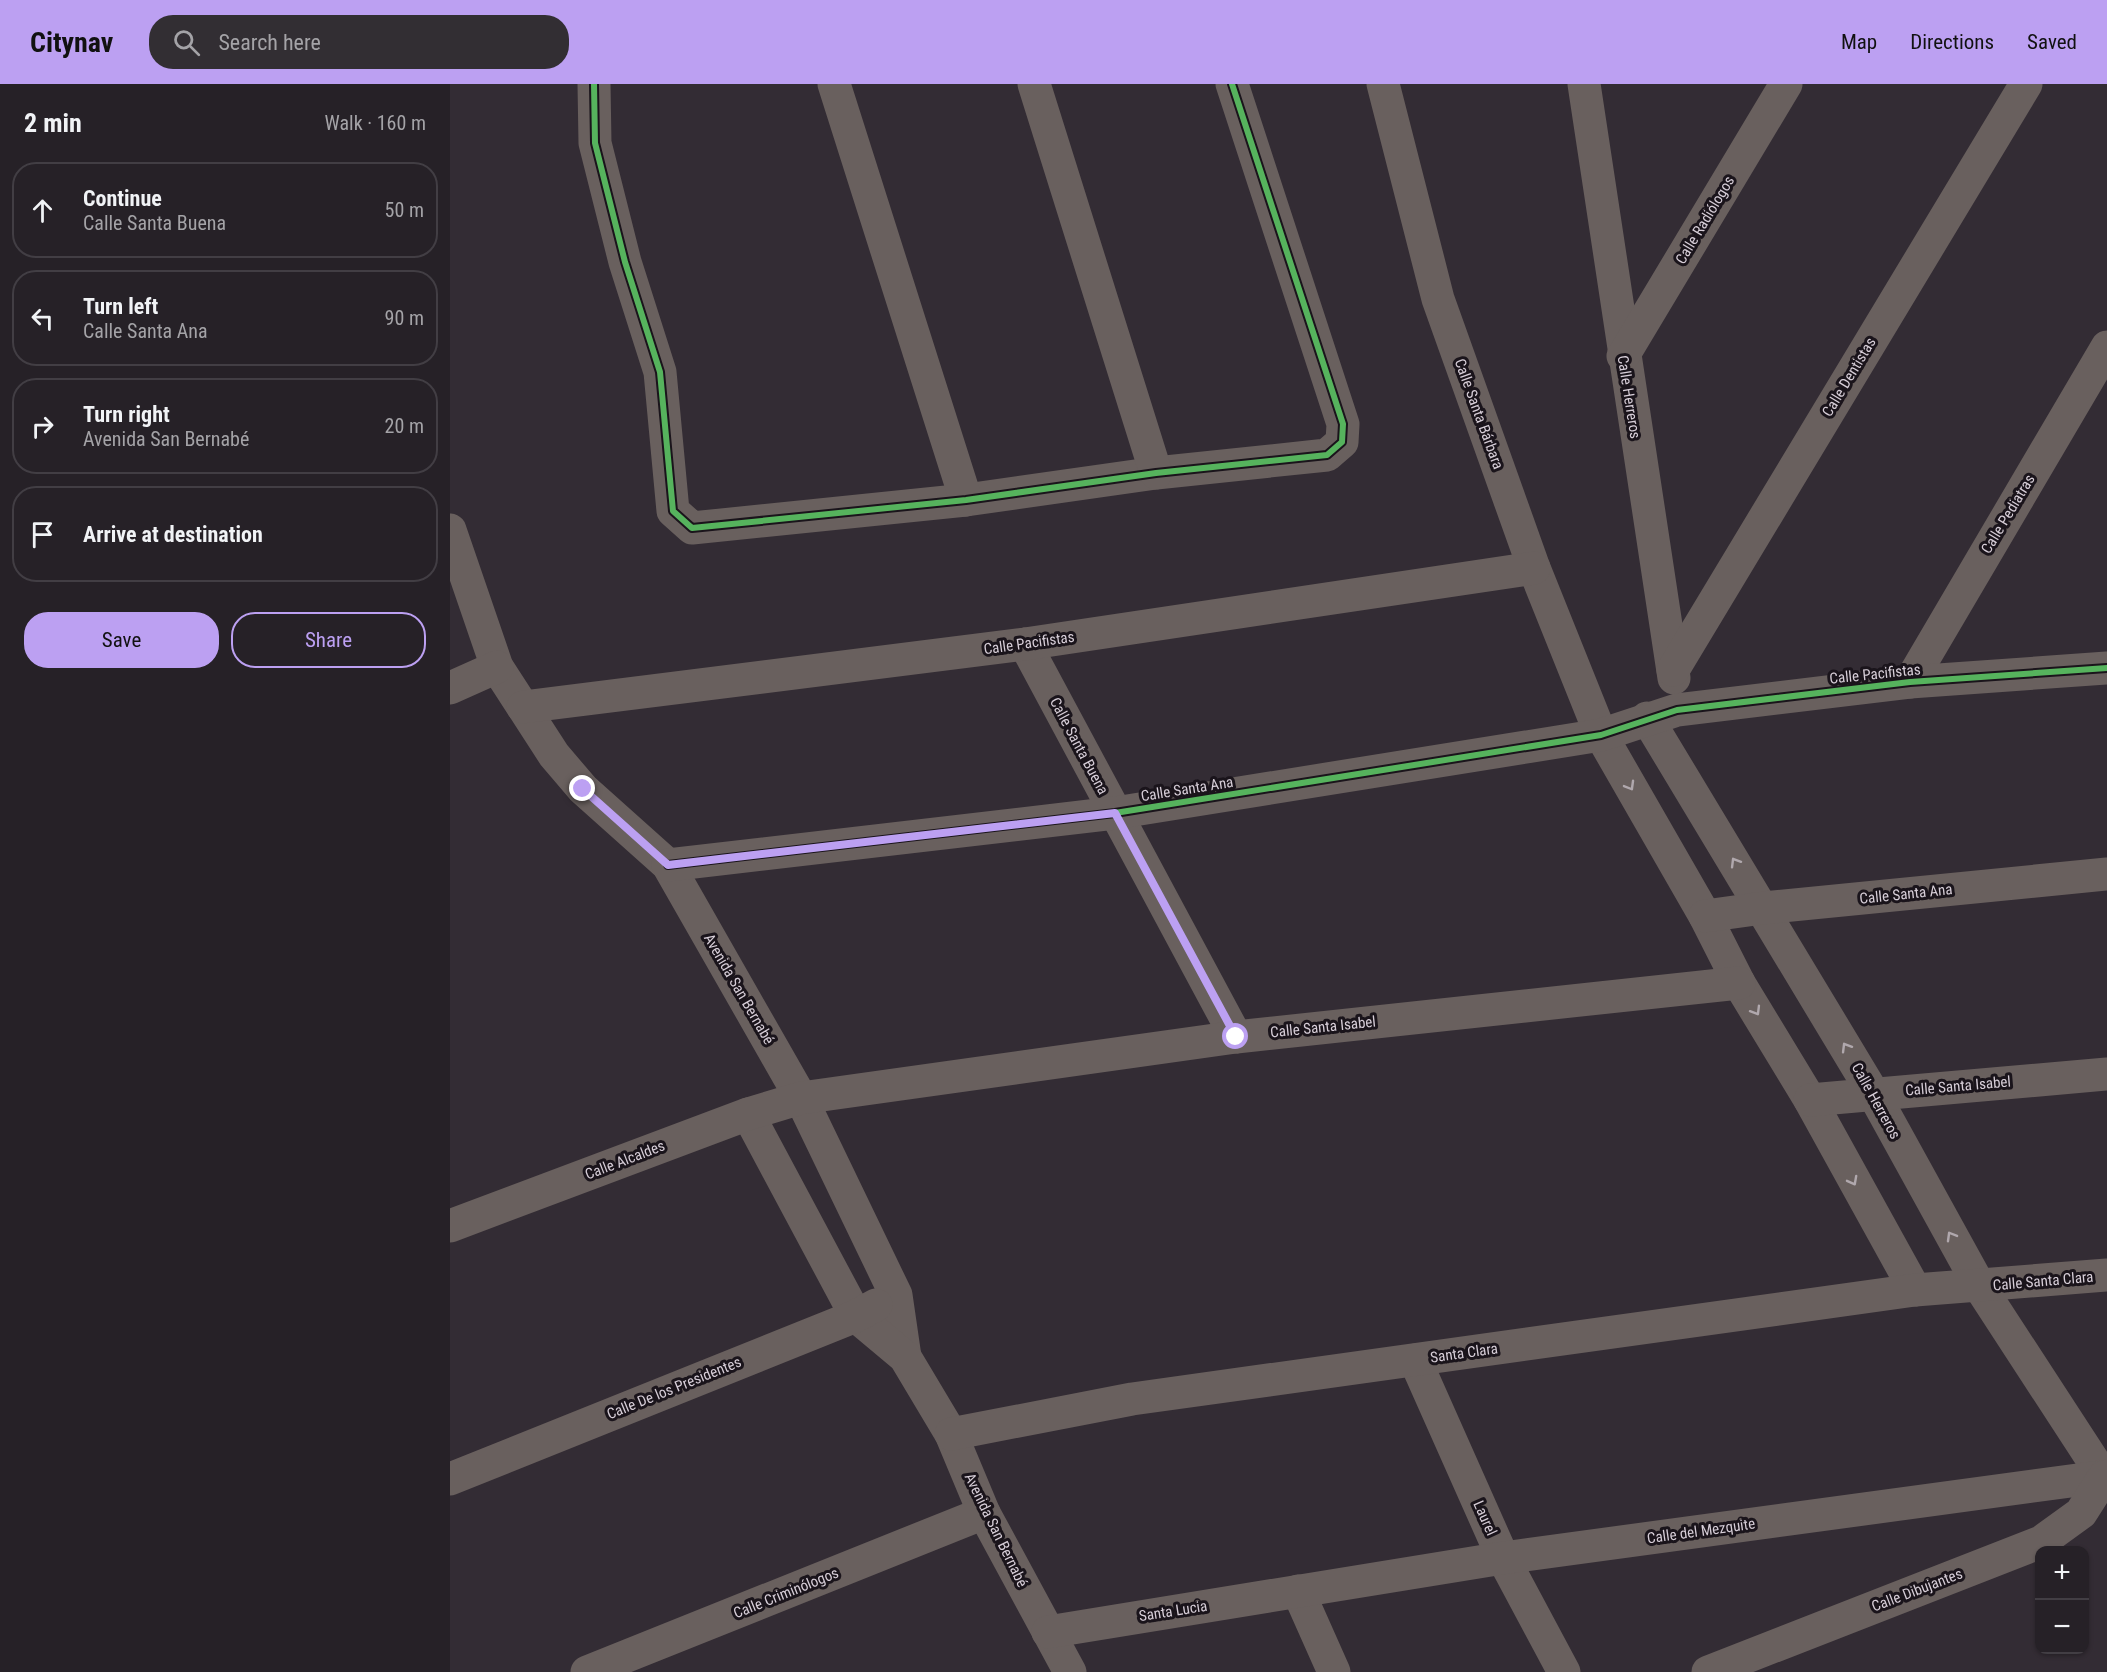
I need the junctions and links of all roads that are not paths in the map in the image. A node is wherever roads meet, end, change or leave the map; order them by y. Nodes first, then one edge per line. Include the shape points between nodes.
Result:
1 (594, 84) edge
2 (834, 84) edge
3 (1034, 84) edge
4 (1232, 84) edge
5 (1383, 84) edge
6 (1584, 84) edge
7 (1786, 84) edge
8 (2026, 84) edge
9 (2107, 347) edge
10 (1623, 356) junction
11 (1156, 473) junction
12 (966, 500) junction
13 (450, 530) edge
14 (1534, 568) junction
15 (1025, 644) junction
16 (497, 668) junction
17 (2107, 668) edge
18 (1673, 670) junction
19 (1910, 682) junction
20 (450, 688) edge
21 (523, 707) junction
22 (1662, 714) junction
23 (1601, 735) junction
24 (1115, 813) junction
25 (668, 865) junction
26 (2107, 874) edge
27 (1762, 908) junction
28 (1706, 916) junction
29 (1739, 983) junction
30 (1236, 1037) junction
31 (2107, 1074) edge
32 (1873, 1093) junction
33 (801, 1098) junction
34 (1810, 1100) junction
35 (748, 1114) junction
36 (450, 1226) edge
37 (2107, 1275) edge
38 (1980, 1287) junction
39 (1915, 1290) junction
40 (896, 1295) junction
41 (856, 1316) junction
42 (905, 1357) junction
43 (1414, 1360) junction
44 (951, 1434) junction
45 (2106, 1478) edge
46 (450, 1479) edge
47 (984, 1513) junction
48 (1503, 1558) junction
49 (1298, 1591) junction
50 (1048, 1632) junction
51 (587, 1672) edge
52 (1070, 1672) edge
53 (1334, 1672) edge
54 (1564, 1672) edge
55 (1708, 1672) edge

1 - 12 street via 595,143 625,262 660,372 673,511 692,528
2 - 12 street
3 - 11 street
4 - 11 street via 1343,424 1342,442 1327,455
5 - 14 street, Calle Santa Bárbara via 1438,299
6 - 10 street, Calle Herreros
7 - 10 street, Calle Radiólogos
8 - 18 street, Calle Dentistas
9 - 19 street, Calle Pediatras
10 - 18 street, Calle Herreros
11 - 12 street
13 - 16 street, Avenida San Bernabé
14 - 15 street, Calle Pacifistas
14 - 23 street, Calle Santa Bárbara
15 - 21 street, Calle Pacifistas
15 - 24 street, Calle Santa Buena
16 - 20 street
16 - 21 street, Avenida San Bernabé
17 - 19 street, Calle Pacifistas
18 - 22 street, Calle Herreros
19 - 22 street, Calle Pacifistas
21 - 25 street, Avenida San Bernabé via 554,755 583,789
22 - 23 street, Calle Pacifistas
27 -> 22 street, Calle Herreros
23 - 24 street, Calle Santa Ana
23 -> 28 street
24 - 25 street, Calle Santa Ana
24 - 30 street, Calle Santa Buena
25 - 33 street, Avenida San Bernabé
26 - 27 street, Calle Santa Ana
27 - 28 street, Calle Santa Ana
32 -> 27 street, Calle Herreros
28 - 29 street
29 - 30 street, Calle Santa Isabel
29 -> 34 street
30 - 33 street, Calle Santa Isabel
31 - 32 street, Calle Santa Isabel
32 - 34 street, Calle Santa Isabel
38 -> 32 street, Calle Herreros
33 - 35 street, Calle Alcaldes
33 - 40 street, Avenida San Bernabé
34 -> 39 street
35 - 36 street, Calle Alcaldes
35 - 41 street, Avenida San Bernabé
37 - 38 street, Calle Santa Clara
38 - 39 street, Santa Clara
38 - 45 street, Calle Herreros
39 - 43 street, Santa Clara
40 - 41 street, Calle De los Presidentes
40 - 42 street, Avenida San Bernabé
41 - 42 street, Avenida San Bernabé
41 - 46 street, Calle De los Presidentes
42 - 44 street, Avenida San Bernabé
43 - 44 street, Santa Clara via 1132,1399
43 - 48 street, Laurel
44 - 47 street, Avenida San Bernabé
45 - 48 street, Calle del Mezquite
45 - 55 street, Calle Dibujantes via 2081,1513 2041,1542
47 - 50 street, Avenida San Bernabé
47 - 51 street, Calle Criminólogos
48 - 49 street, Calle del Mezquite
48 - 54 street, Laurel
49 - 50 street, Santa Lucia
49 - 53 street
50 - 52 street, Avenida San Bernabé

